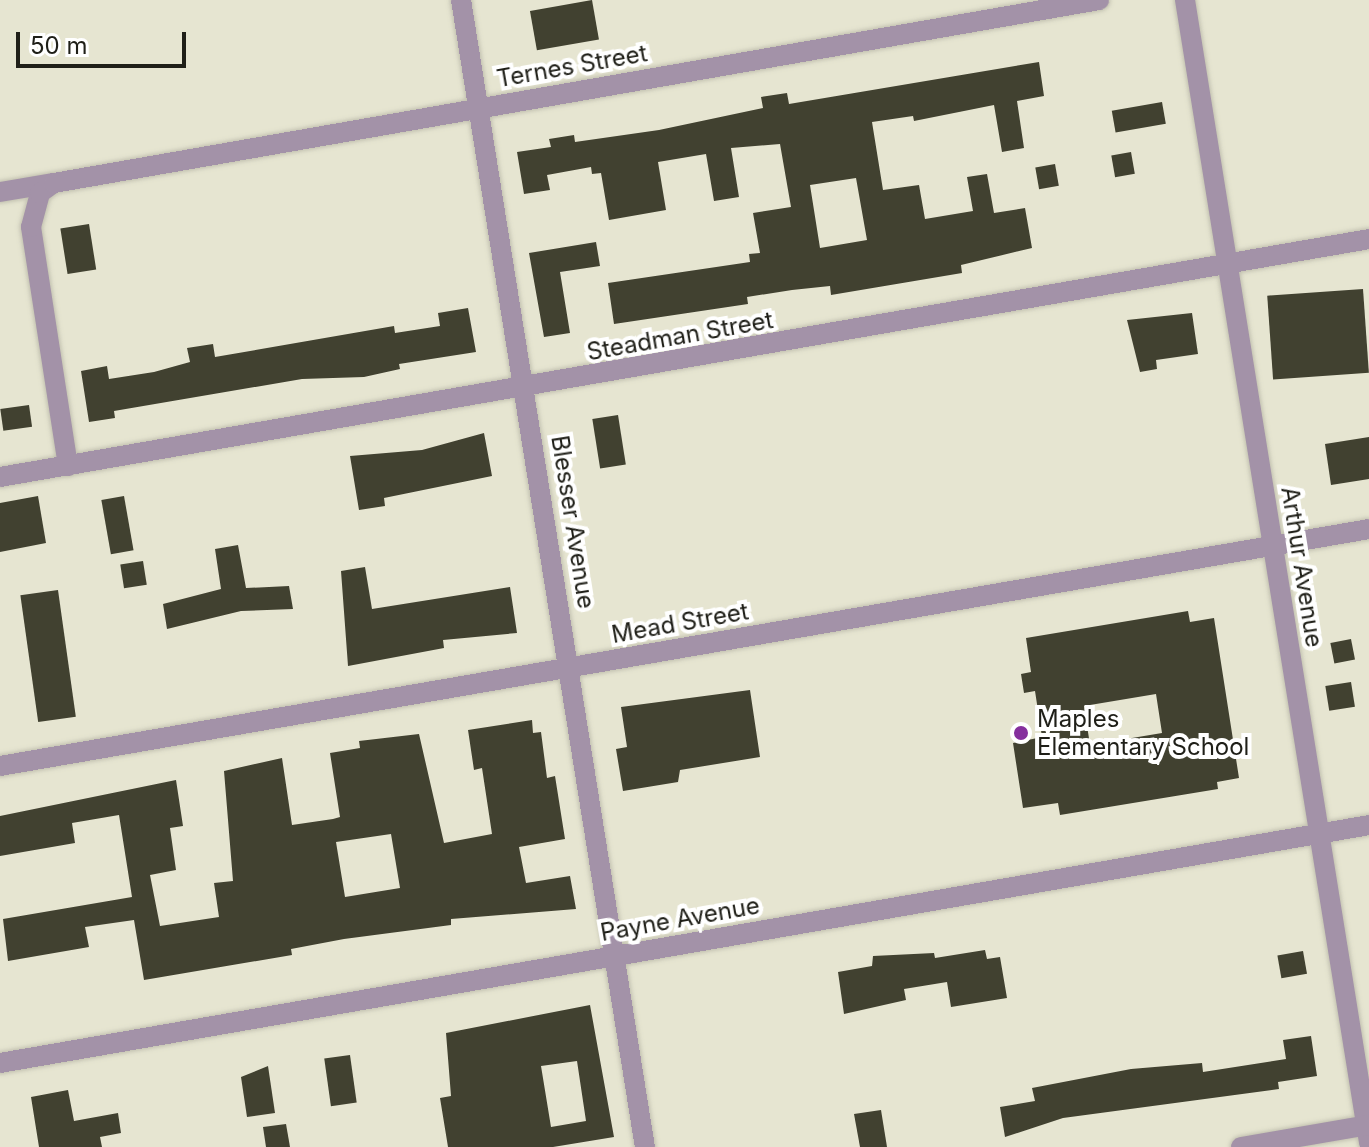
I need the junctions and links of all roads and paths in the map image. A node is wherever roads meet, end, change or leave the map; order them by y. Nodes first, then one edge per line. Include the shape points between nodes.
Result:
1 (461, 0) edge
2 (1099, 0) edge
3 (1185, 0) edge
4 (478, 108) junction
5 (54, 183) junction
6 (0, 192) edge
7 (1369, 239) edge
8 (1227, 264) junction
9 (525, 390) junction
10 (68, 466) junction
11 (0, 477) edge
12 (1369, 529) edge
13 (1273, 546) junction
14 (570, 669) junction
15 (0, 766) edge
16 (1369, 825) edge
17 (1319, 834) junction
18 (615, 957) junction
19 (0, 1063) edge
20 (1368, 1131) edge
21 (645, 1147) edge
22 (1241, 1147) edge

1 - 4 street, Blesser Avenue
2 - 4 street, Ternes Street
3 - 8 street, Arthur Avenue
4 - 5 street, Ternes Street
4 - 9 street, Blesser Avenue
5 - 6 street, Ternes Street
5 - 10 street via 40,193 31,227
7 - 8 street, Steadman Street
8 - 9 street, Steadman Street
8 - 13 street, Arthur Avenue
9 - 10 street, Steadman Street
9 - 14 street, Blesser Avenue
10 - 11 street, Steadman Street
12 - 13 street, Mead Street
13 - 14 street, Mead Street
13 - 17 street, Arthur Avenue
14 - 15 street, Mead Street
14 - 18 street, Blesser Avenue
16 - 17 street, Payne Avenue
17 - 18 street, Payne Avenue
17 - 20 street, Arthur Avenue
18 - 19 street, Payne Avenue
18 - 21 street, Blesser Avenue
20 - 22 street

